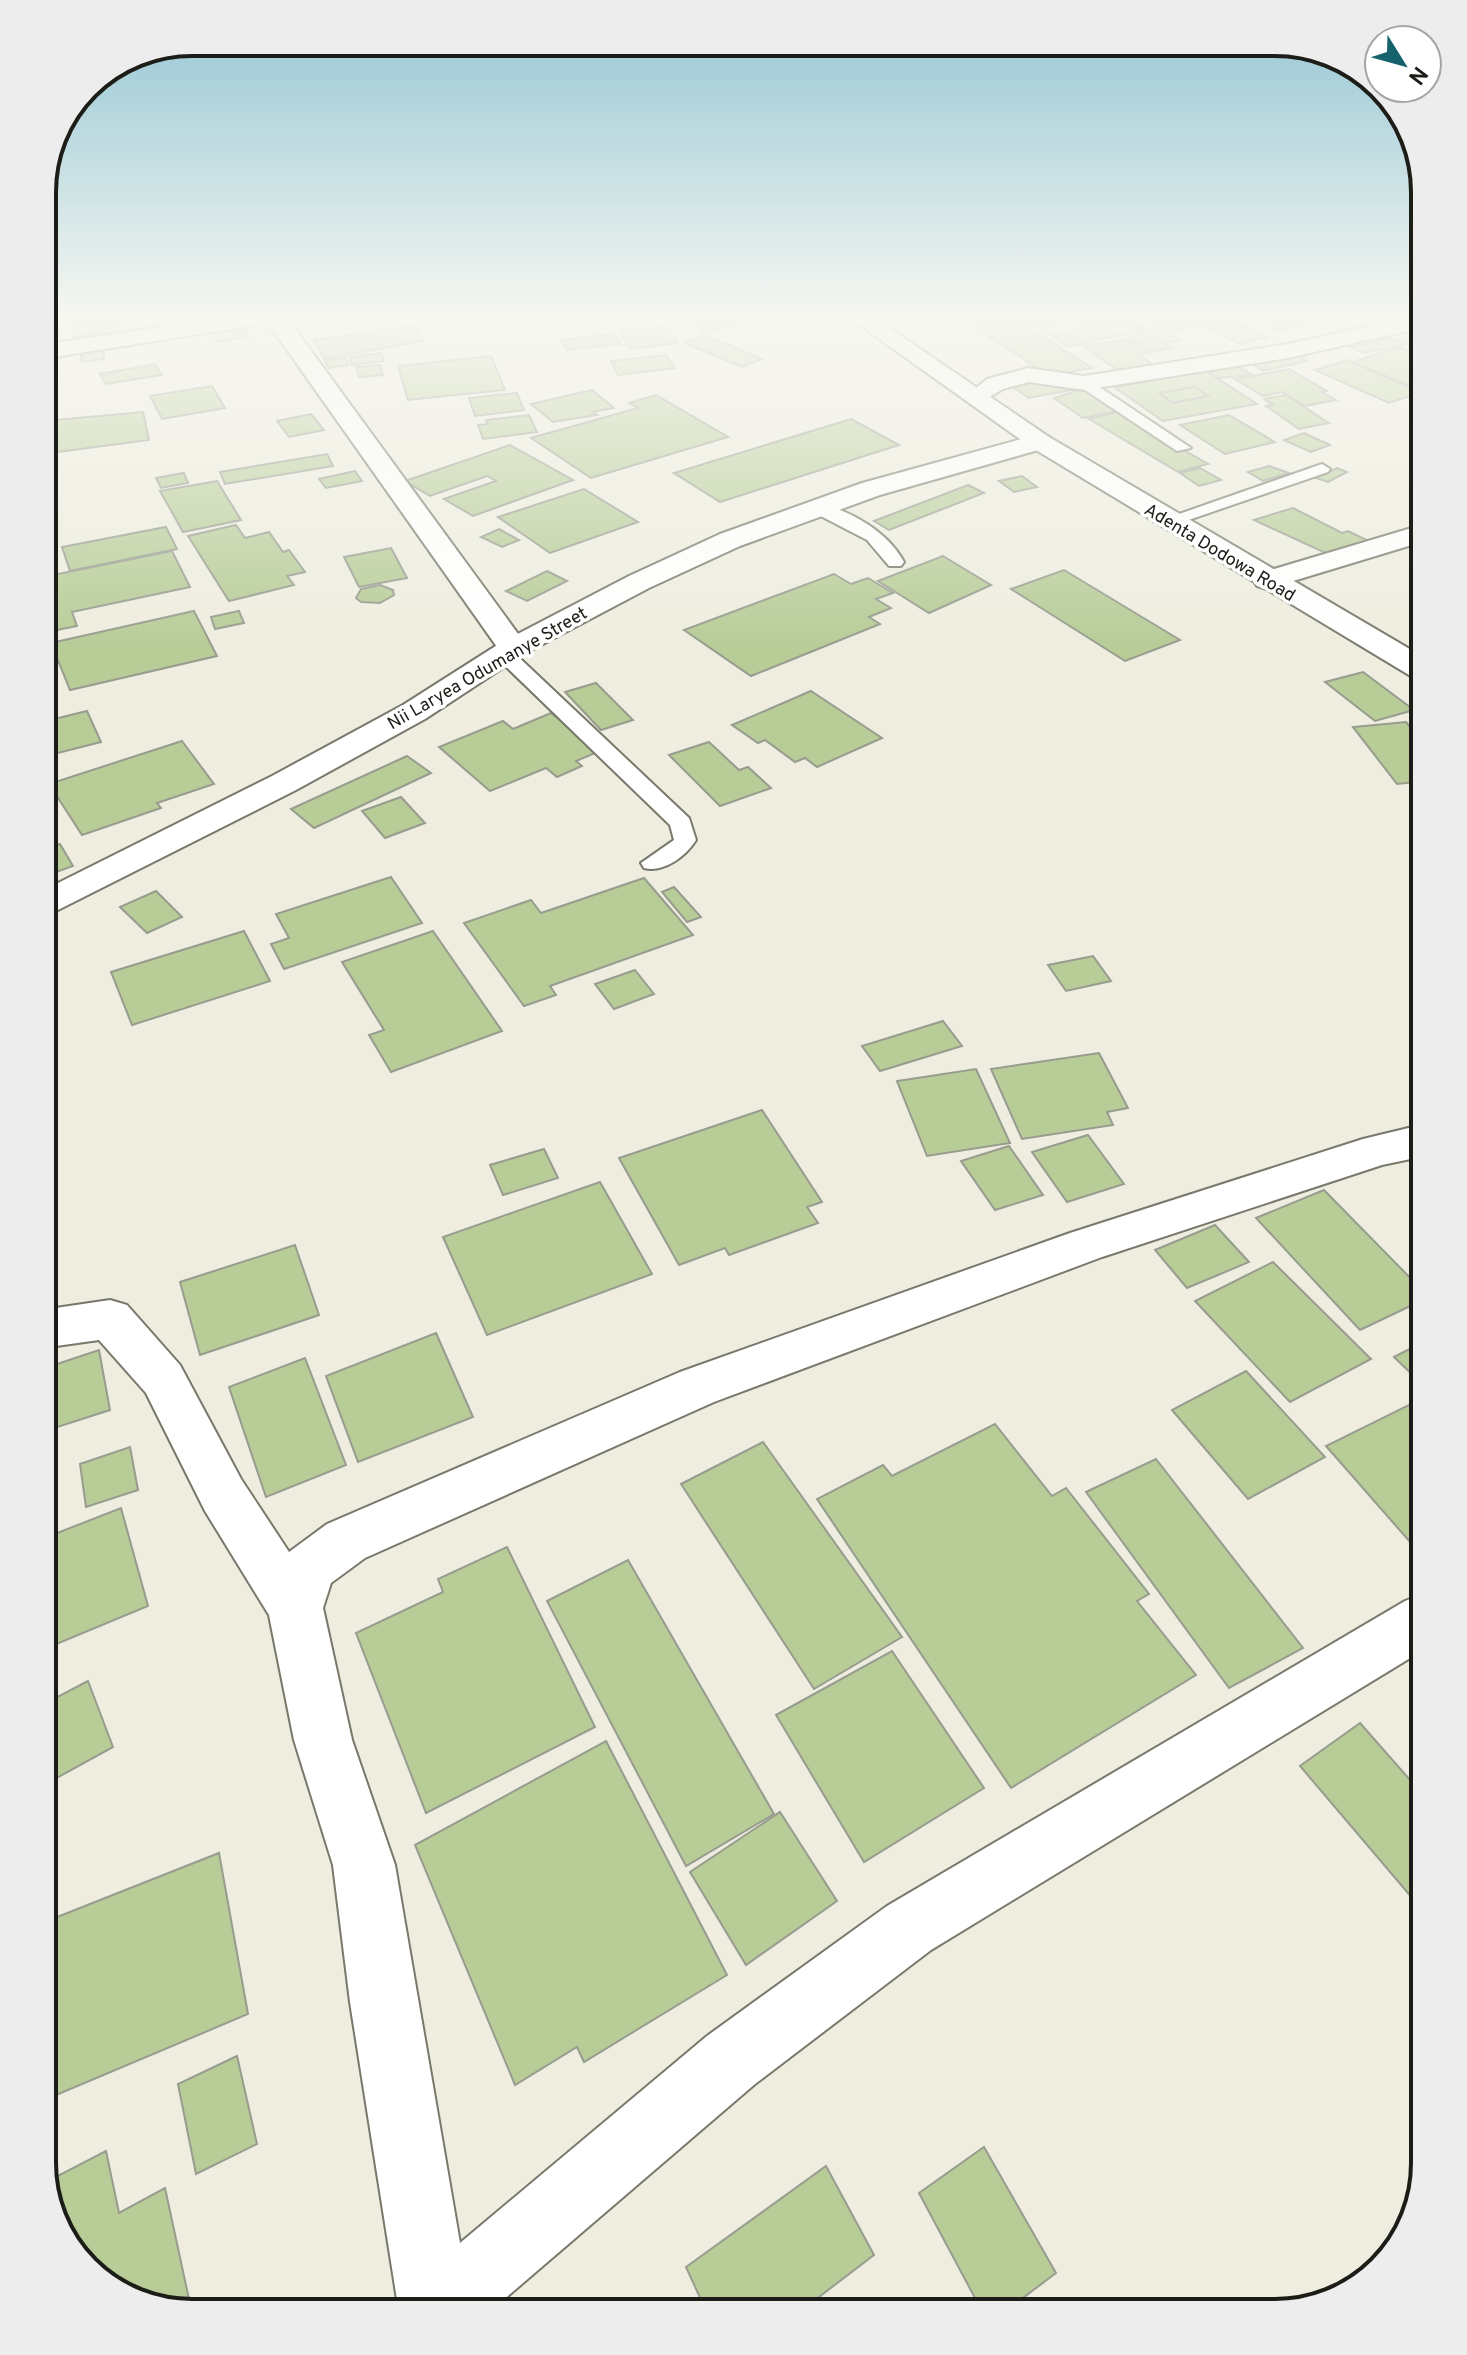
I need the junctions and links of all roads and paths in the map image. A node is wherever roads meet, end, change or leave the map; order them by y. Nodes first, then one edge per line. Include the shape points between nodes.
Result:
1 (353, 428) edge
2 (1019, 428) edge
3 (1152, 428) edge
4 (1040, 442) junction
5 (1183, 448) dead end
6 (1322, 469) dead end
7 (819, 508) junction
8 (1168, 521) junction
9 (1411, 536) edge
10 (895, 562) dead end
11 (1267, 580) junction
12 (508, 651) junction
13 (1411, 663) edge
14 (652, 863) dead end
15 (56, 899) edge
16 (1411, 1143) edge
17 (56, 1327) edge
18 (295, 1608) junction
19 (1411, 1632) edge
20 (433, 2299) edge
21 (450, 2299) edge

1 - 12 street
2 - 4 street, Adenta Dodowa Road
3 - 5 lane
4 - 7 street, Nii Laryea Odumanye Street
4 - 8 street, Adenta Dodowa Road
6 - 8 lane
7 - 10 lane via 890,548
7 - 12 street, Nii Laryea Odumanye Street via 730,540
8 - 11 street, Adenta Dodowa Road
9 - 11 street
11 - 13 street, Adenta Dodowa Road
12 - 14 lane via 681,823 685,840 679,849
12 - 15 street, Nii Laryea Odumanye Street via 414,712
16 - 18 street via 1086,1245 697,1387 346,1541 309,1568
17 - 18 street via 110,1319 163,1379 223,1495
18 - 20 street via 323,1740 364,1865
19 - 21 street via 909,1928 731,2060

